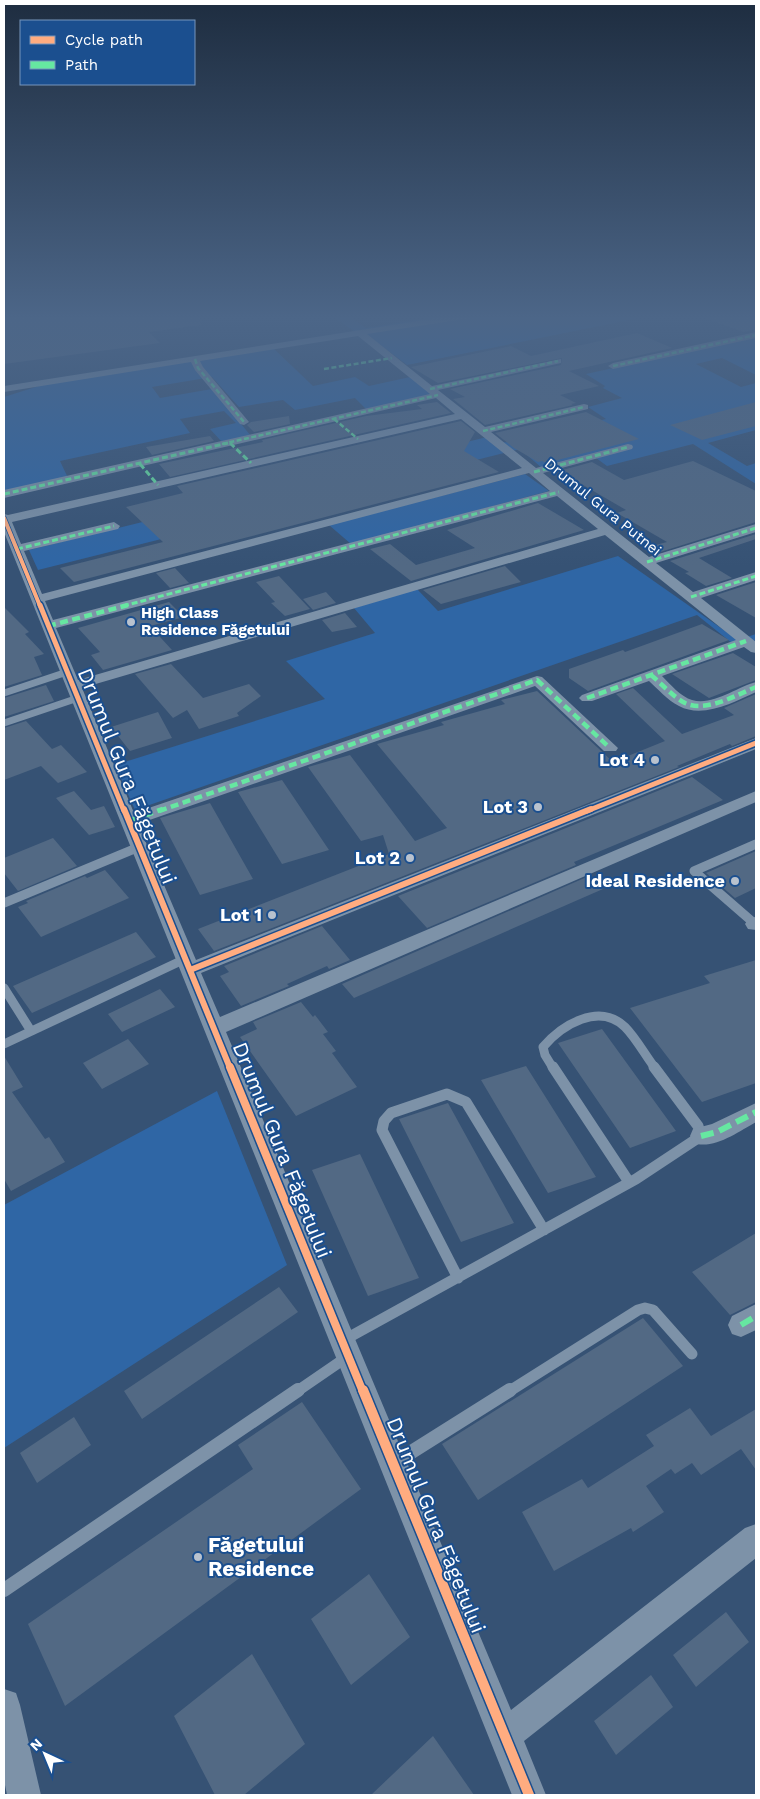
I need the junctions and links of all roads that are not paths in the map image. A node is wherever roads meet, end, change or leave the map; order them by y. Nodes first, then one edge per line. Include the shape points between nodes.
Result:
1 (224, 399) edge
2 (408, 399) edge
3 (443, 399) edge
4 (584, 407) dead end
5 (463, 415) junction
6 (334, 419) junction
7 (244, 422) dead end
8 (483, 431) junction
9 (358, 439) junction
10 (230, 443) junction
11 (628, 447) dead end
12 (251, 463) junction
13 (140, 464) junction
14 (532, 470) junction
15 (158, 485) junction
16 (559, 492) junction
17 (4, 494) edge
18 (4, 519) edge
19 (114, 526) dead end
20 (756, 528) edge
21 (607, 530) junction
22 (17, 550) junction
23 (647, 562) junction
24 (756, 576) edge
25 (691, 597) junction
26 (37, 599) junction
27 (48, 626) junction
28 (751, 645) edge
29 (652, 675) junction
30 (73, 685) junction
31 (756, 687) edge
32 (4, 693) edge
33 (587, 698) dead end
34 (4, 723) edge
35 (756, 743) edge
36 (610, 748) dead end
37 (756, 796) edge
38 (128, 821) junction
39 (756, 844) edge
40 (139, 847) junction
41 (4, 903) edge
42 (755, 923) edge
43 (188, 965) junction
44 (4, 988) edge
45 (214, 1028) junction
46 (31, 1031) junction
47 (4, 1044) edge
48 (756, 1112) edge
49 (700, 1136) junction
50 (629, 1182) junction
51 (544, 1230) junction
52 (458, 1278) junction
53 (346, 1348) junction
54 (692, 1354) dead end
55 (393, 1463) junction
56 (756, 1538) edge
57 (4, 1590) edge
58 (4, 1705) edge
59 (504, 1736) junction
60 (24, 1795) edge
61 (529, 1795) edge

1 - 7 street
2 - 6 street
3 - 5 street, Drumul Gura Putnei
4 - 8 street
5 - 8 street, Drumul Gura Putnei
5 - 9 street
6 - 9 street
6 - 10 street
8 - 14 street, Drumul Gura Putnei
9 - 12 street
10 - 12 street
10 - 13 street
11 - 14 street
12 - 15 street
13 - 15 street
13 - 17 street
14 - 16 street, Drumul Gura Putnei
14 - 26 street
15 - 18 street
16 - 21 street, Drumul Gura Putnei
16 - 27 street
18 - 22 street, Drumul Gura Făgetului
19 - 22 street
20 - 23 street
21 - 23 street, Drumul Gura Putnei
21 - 30 street
22 - 26 street, Drumul Gura Făgetului
23 - 25 street, Drumul Gura Putnei
24 - 25 street
25 - 28 street, Drumul Gura Putnei
26 - 27 street, Drumul Gura Făgetului
27 - 30 street, Drumul Gura Făgetului
28 - 29 street
29 - 31 street via 685,703 695,707
29 - 33 street
30 - 32 lane
30 - 34 lane
30 - 38 street, Drumul Gura Făgetului
35 - 43 street
36 - 38 street via 537,680
37 - 45 street
38 - 40 street, Drumul Gura Făgetului
39 - 42 lane via 694,871
40 - 41 lane
40 - 43 street, Drumul Gura Făgetului
43 - 45 street, Drumul Gura Făgetului
43 - 46 lane
44 - 46 lane
45 - 53 street, Drumul Gura Făgetului
46 - 47 lane
48 - 49 street via 717,1132
49 - 50 lane via 677,1155
49 - 50 lane via 698,1126 625,1027 602,1016 585,1018 552,1035 543,1047 545,1055
50 - 51 lane
51 - 52 lane
51 - 52 lane via 466,1102 447,1094 391,1113 382,1130
52 - 53 lane
53 - 55 street, Drumul Gura Făgetului
53 - 57 lane
54 - 55 lane via 653,1310 638,1310
55 - 59 street, Drumul Gura Făgetului
56 - 59 street
58 - 60 street
59 - 61 street, Drumul Gura Făgetului

